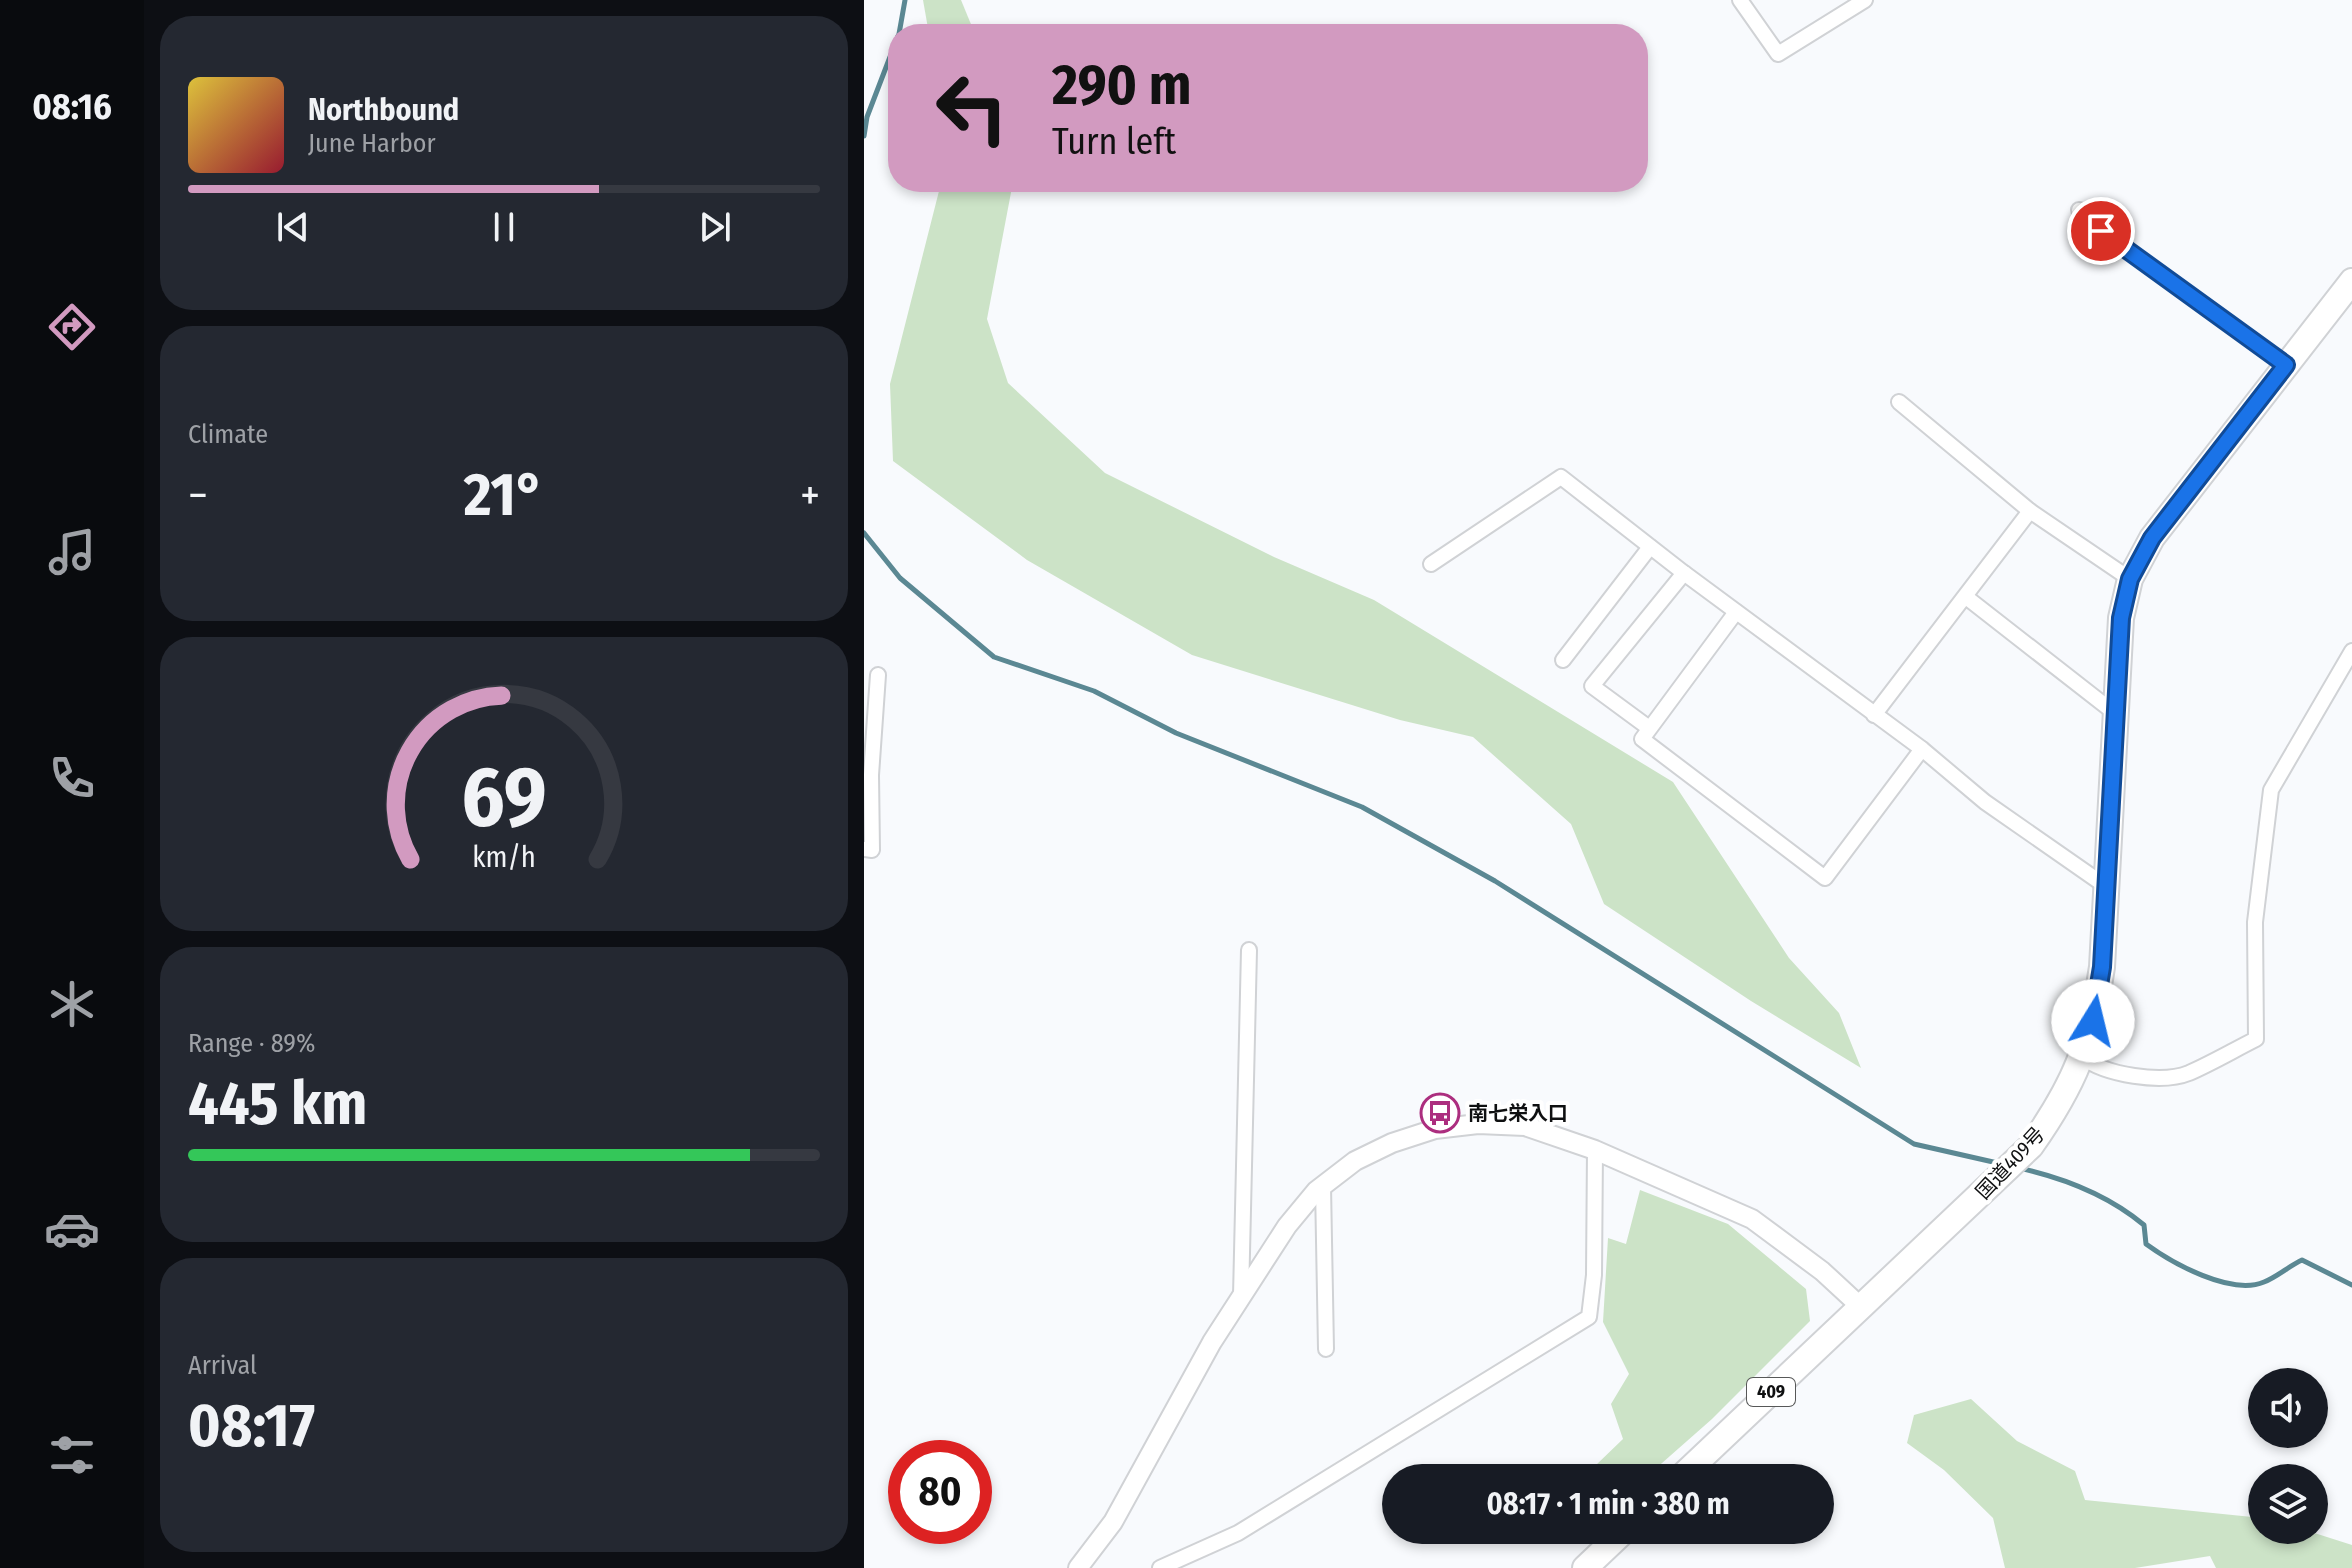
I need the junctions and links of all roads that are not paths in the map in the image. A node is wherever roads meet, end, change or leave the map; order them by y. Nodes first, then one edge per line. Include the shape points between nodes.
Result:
1 (1740, 0) edge
2 (1865, 0) edge
3 (2079, 210) dead end
4 (2352, 281) edge
5 (2286, 365) junction
6 (1899, 402) dead end
7 (2030, 511) junction
8 (1650, 547) junction
9 (1431, 564) dead end
10 (1684, 573) junction
11 (2130, 579) junction
12 (1966, 597) junction
13 (1736, 612) junction
14 (2352, 651) edge
15 (1563, 660) dead end
16 (878, 675) dead end
17 (2116, 714) junction
18 (1874, 715) junction
19 (1649, 728) junction
20 (1922, 749) junction
21 (868, 774) edge
22 (864, 849) edge
23 (2107, 887) junction
24 (1249, 950) dead end
25 (2082, 1057) junction
26 (1595, 1150) junction
27 (1323, 1186) junction
28 (1241, 1296) junction
29 (1861, 1307) junction
30 (1326, 1349) dead end
31 (1695, 1464) edge
32 (1610, 1544) edge
33 (1078, 1568) edge
34 (1160, 1568) edge
35 (1585, 1568) edge

1 - 2 street via 1778,54
3 - 5 street
4 - 5 highway, 国道409号 / 409
5 - 11 highway, 国道409号 / 409 via 2152,538
6 - 7 street
7 - 11 street
7 - 12 street
8 - 9 street via 1561,477
8 - 10 street
8 - 15 street
10 - 13 street
10 - 19 street via 1592,686
11 - 17 highway, 国道409号 / 409 via 2121,618
12 - 17 street
12 - 18 street
13 - 18 street
13 - 19 street
14 - 25 street via 2271,790 2255,922 2256,1039 2186,1074 2139,1077 2107,1071
16 - 21 street
17 - 23 highway, 国道409号 / 409
18 - 20 street
19 - 20 street via 1642,739 1825,878
20 - 23 street via 1985,802
21 - 22 street via 872,850
23 - 25 highway, 国道409号 / 409 via 2102,967
24 - 28 street
25 - 29 highway, 国道409号 / 409 via 2070,1086 2031,1146
26 - 27 street via 1525,1126 1435,1129 1355,1161
26 - 29 street via 1752,1219
26 - 34 street via 1589,1317 1238,1533
27 - 28 street via 1287,1226
27 - 30 street
28 - 33 street via 1113,1522
29 - 31 highway, 国道409号 / 409
32 - 35 highway

